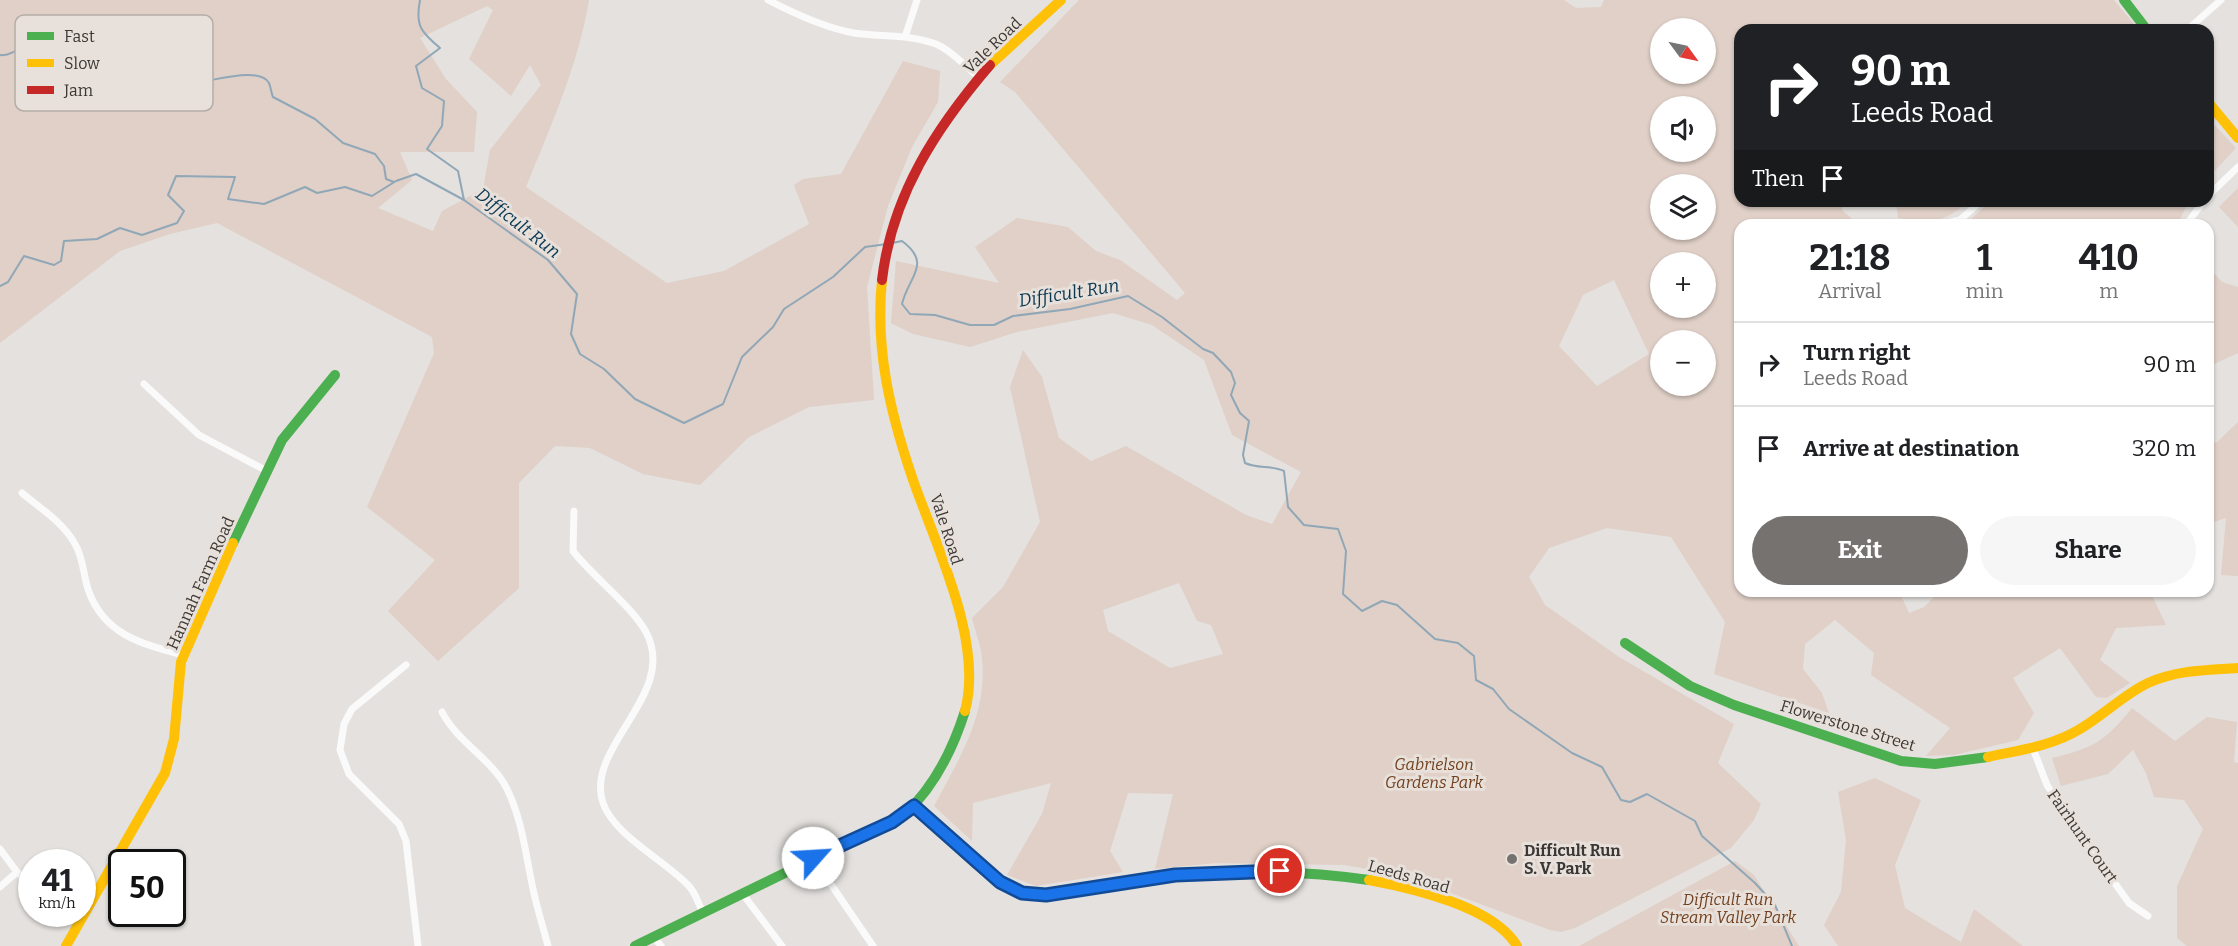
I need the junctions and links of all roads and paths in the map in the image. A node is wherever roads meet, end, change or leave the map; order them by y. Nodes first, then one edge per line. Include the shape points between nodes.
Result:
1 (768, 0) edge
2 (917, 0) edge
3 (1061, 0) edge
4 (2124, 0) edge
5 (2221, 0) edge
6 (2142, 24) edge
7 (2194, 24) edge
8 (904, 37) junction
9 (979, 77) junction
10 (2214, 109) edge
11 (2238, 138) edge
12 (2238, 167) edge
13 (2214, 190) edge
14 (1974, 207) edge
15 (1961, 219) edge
16 (335, 375) dead end
17 (144, 384) dead end
18 (267, 471) junction
19 (22, 494) dead end
20 (574, 511) dead end
21 (1625, 643) dead end
22 (183, 655) junction
23 (406, 665) dead end
24 (2238, 668) edge
25 (442, 712) dead end
26 (2032, 747) junction
27 (914, 806) junction
28 (0, 849) edge
29 (813, 858) junction
30 (17, 872) joint
31 (0, 886) edge
32 (96, 890) edge
33 (742, 893) junction
34 (703, 913) junction
35 (2148, 916) dead end
36 (75, 927) edge
37 (654, 937) junction
38 (66, 946) edge
39 (418, 946) edge
40 (548, 946) edge
41 (635, 946) edge
42 (661, 946) edge
43 (782, 946) edge
44 (873, 946) edge
45 (1517, 946) edge

1 - 8 street via 852,33
2 - 8 street
3 - 9 street, Vale Road
4 - 6 street
5 - 7 street
8 - 9 street via 944,48
9 - 27 street, Vale Road via 922,152 892,232 881,287 880,338 888,390 958,610 970,665 968,697 957,731 936,775
10 - 11 street
12 - 13 street
14 - 15 street
16 - 18 street, Hannah Farm Road via 289,429
17 - 18 street via 199,435
18 - 22 street, Hannah Farm Road
19 - 22 street via 61,526 75,544 89,592 112,628 132,640
20 - 34 street via 573,551 640,623 651,648 646,692 603,776 603,804 620,829 689,886
21 - 26 street, Flowerstone Street via 1712,696 1901,761 1962,762
22 - 32 street, Hannah Farm Road via 174,739 165,773
23 - 39 street via 352,709 344,724 340,750 349,774 399,824 406,841
24 - 26 street, Flowerstone Street via 2180,672 2148,683 2081,729 2049,744
25 - 40 street via 460,738 493,768 507,789 520,825
26 - 35 street, Fairhunt Court via 2047,785 2064,812 2129,903
27 - 29 street, Vale Road via 892,822
27 - 45 street, Leeds Road via 1000,882 1022,893 1046,895 1130,880 1229,872 1350,876 1424,894 1492,920 1508,931
28 - 30 street
29 - 33 street, Vale Road
29 - 44 street
30 - 31 street
33 - 34 street, Vale Road
33 - 43 street
34 - 37 street, Vale Road
36 - 38 street, Hannah Farm Road
37 - 41 street, Vale Road
37 - 42 street

